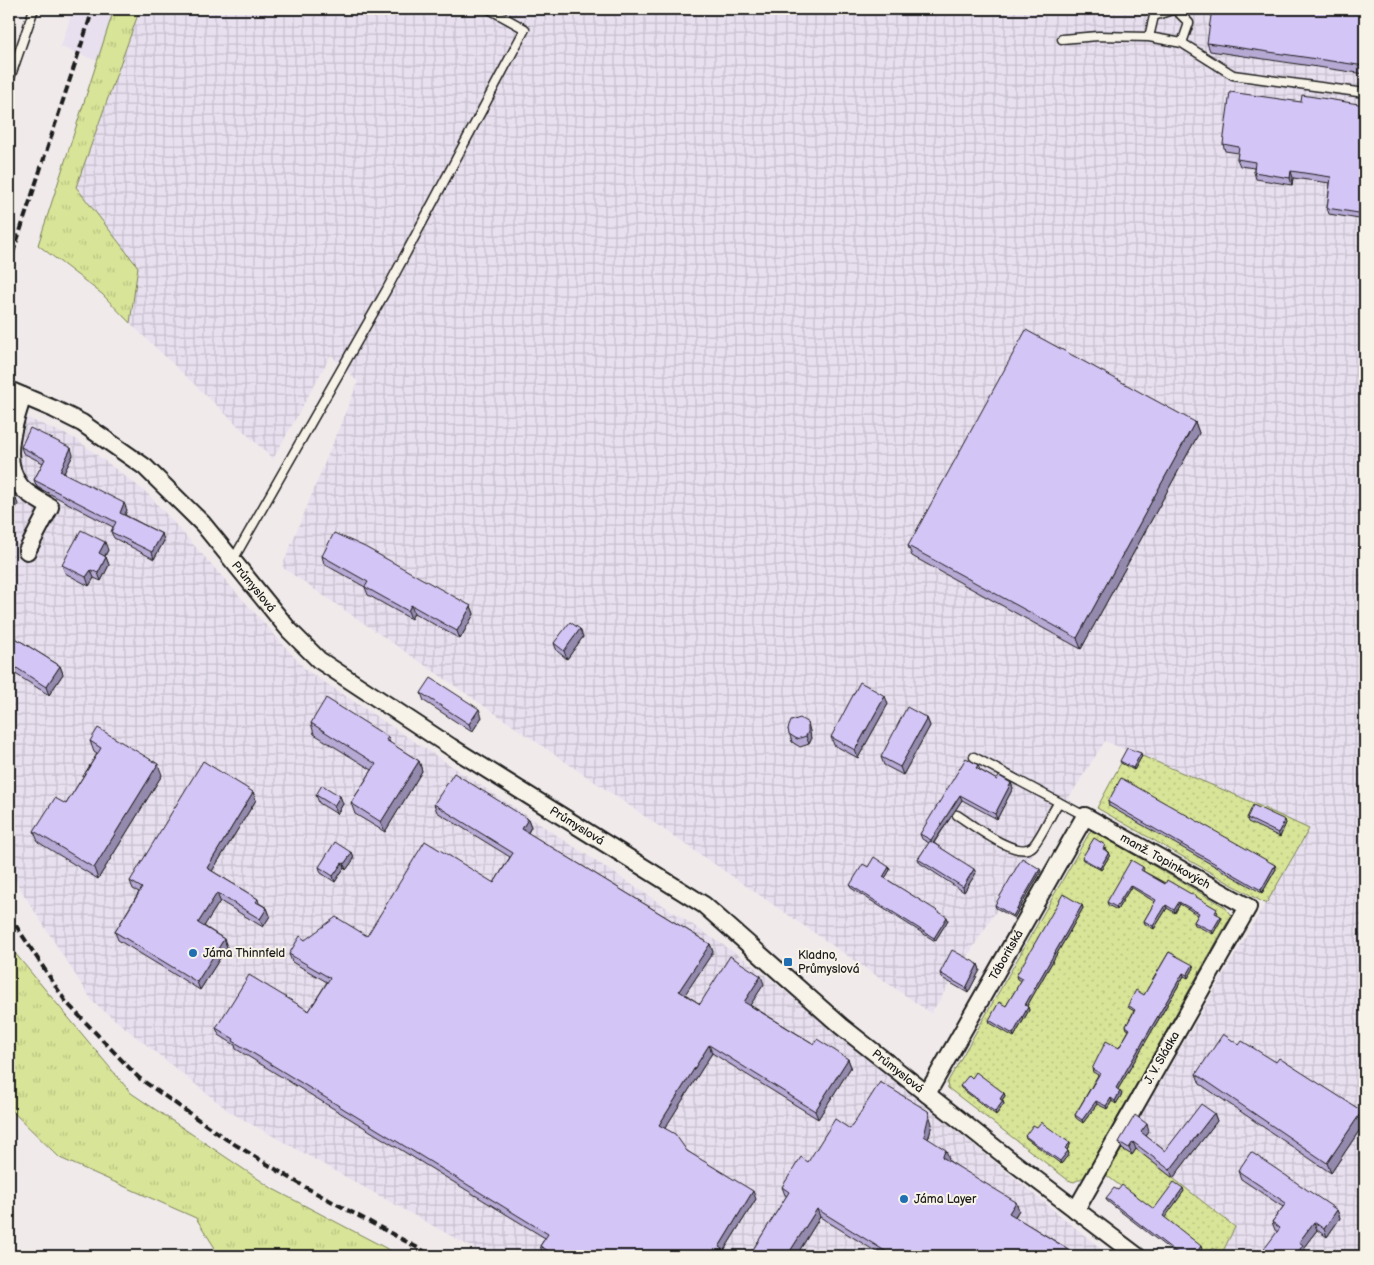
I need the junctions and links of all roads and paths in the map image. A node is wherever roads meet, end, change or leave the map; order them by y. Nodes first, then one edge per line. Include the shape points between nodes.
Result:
1 (34, 9) edge
2 (490, 9) edge
3 (1149, 38) junction
4 (1062, 40) dead end
5 (1182, 44) junction
6 (9, 81) edge
7 (1365, 93) edge
8 (16, 393) edge
9 (27, 551) dead end
10 (233, 560) junction
11 (974, 757) dead end
12 (1059, 802) junction
13 (957, 815) dead end
14 (1085, 816) junction
15 (1248, 907) joint
16 (927, 1094) junction
17 (1076, 1210) junction
18 (1137, 1256) edge

1 - 6 lane
2 - 10 lane via 525,29 387,289
3 - 4 lane via 1098,36
3 - 5 lane
3 - 5 lane via 1154,16 1175,9 1189,23
5 - 7 lane via 1233,75
8 - 9 street, Průmyslová via 9,438 10,470 21,487 50,507
8 - 10 street, Průmyslová via 75,420 133,457 181,500
10 - 16 street, Průmyslová via 293,635 319,660 451,747 704,905 841,1026
11 - 12 lane
12 - 13 lane via 1032,847 1022,851 1012,849
12 - 14 lane
14 - 15 street, manž. Topinkových
14 - 16 street, Táboritská
15 - 17 street, J. V. Sládka
16 - 17 street, Průmyslová
17 - 18 street, Průmyslová

